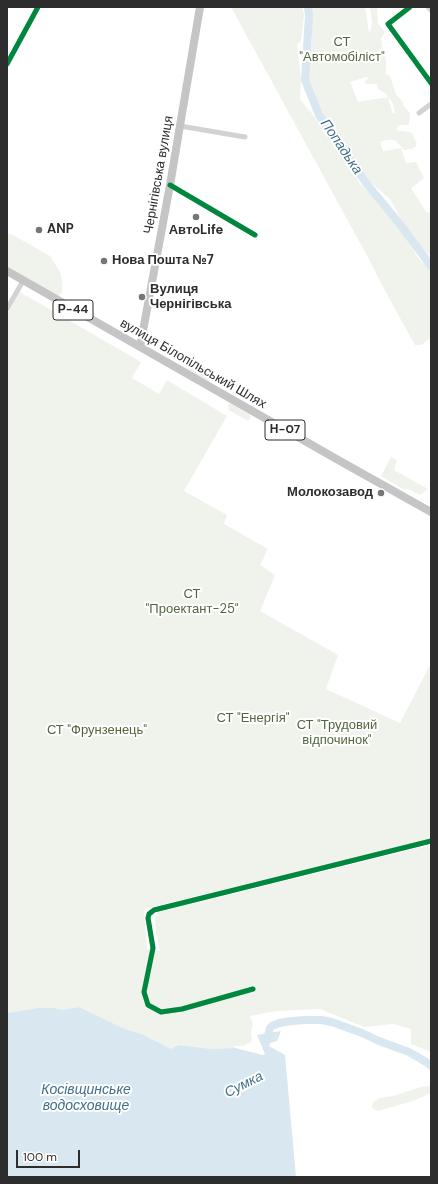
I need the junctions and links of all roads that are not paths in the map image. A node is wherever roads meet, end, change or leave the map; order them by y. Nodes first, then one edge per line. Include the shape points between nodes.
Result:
1 (38, 7) edge
2 (200, 7) edge
3 (410, 7) edge
4 (428, 7) edge
5 (431, 10) edge
6 (7, 64) edge
7 (431, 83) edge
8 (431, 104) edge
9 (419, 113) dead end
10 (180, 126) junction
11 (245, 137) dead end
12 (170, 185) junction
13 (255, 235) dead end
14 (7, 272) edge
15 (23, 280) junction
16 (7, 309) edge
17 (140, 347) junction
18 (431, 512) edge
19 (431, 841) edge
20 (253, 990) dead end

1 - 6 street
2 - 10 main road, Чернігівська вулиця
3 - 7 street via 388,24
4 - 5 street
8 - 9 street
10 - 11 street
10 - 12 main road, Чернігівська вулиця
12 - 13 street
12 - 17 main road, Чернігівська вулиця
14 - 15 main road, вулиця Білопільський Шлях / Р-44
15 - 16 street
15 - 17 main road, вулиця Білопільський Шлях / Р-44
17 - 18 main road, вулиця Білопільський Шлях / Н-07
19 - 20 street via 154,910 149,914 153,948 144,992 148,1005 161,1012

